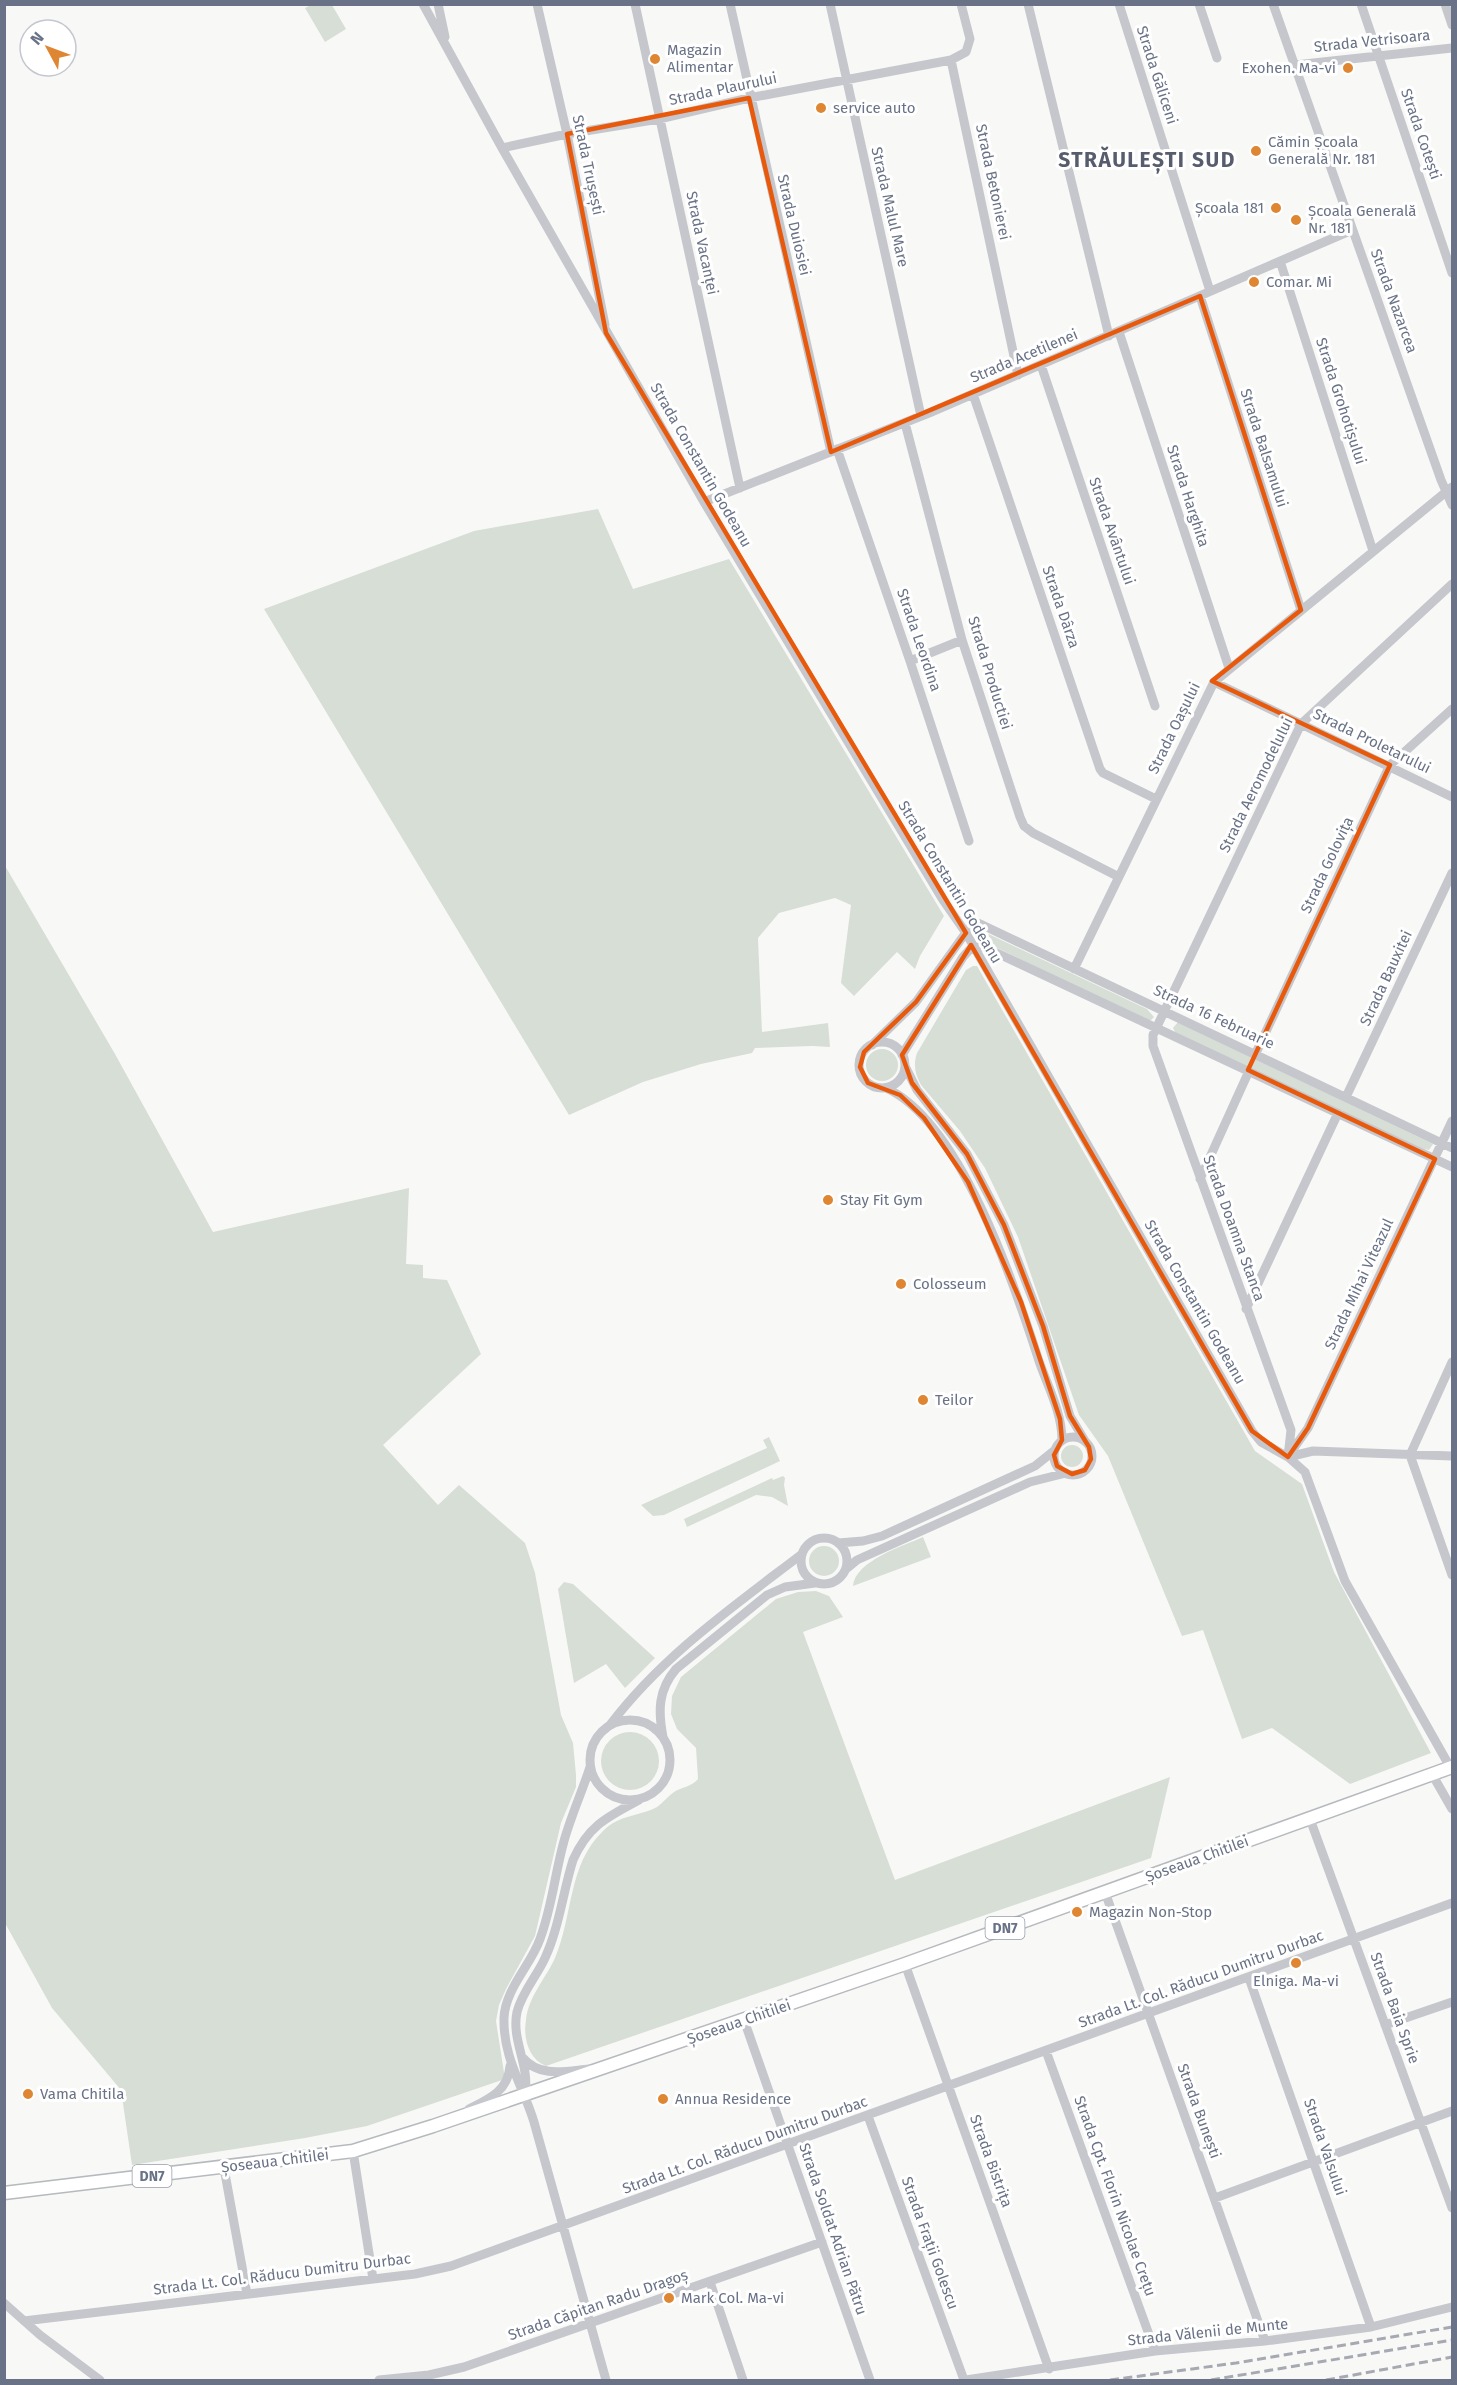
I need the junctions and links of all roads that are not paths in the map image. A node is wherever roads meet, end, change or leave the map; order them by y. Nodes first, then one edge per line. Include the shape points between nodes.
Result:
1 (423, 4) edge
2 (438, 4) edge
3 (537, 4) edge
4 (635, 4) edge
5 (730, 4) edge
6 (830, 4) edge
7 (961, 4) edge
8 (1028, 4) edge
9 (1119, 4) edge
10 (1199, 4) edge
11 (1273, 4) edge
12 (1361, 4) edge
13 (1445, 4) edge
14 (1452, 25) edge
15 (1452, 48) edge
16 (448, 49) junction
17 (1379, 56) junction
18 (1217, 58) dead end
19 (951, 60) junction
20 (1295, 65) junction
21 (847, 79) junction
22 (749, 98) junction
23 (659, 119) junction
24 (567, 134) junction
25 (502, 148) junction
26 (1352, 230) junction
27 (1280, 261) junction
28 (1452, 273) edge
29 (1210, 291) junction
30 (1200, 296) junction
31 (1119, 332) junction
32 (606, 333) junction
33 (1108, 336) junction
34 (1041, 365) junction
35 (1018, 375) junction
36 (973, 394) junction
37 (921, 416) junction
38 (905, 423) junction
39 (834, 451) junction
40 (740, 488) junction
41 (1450, 489) edge
42 (704, 502) junction
43 (1452, 505) edge
44 (1373, 551) junction
45 (1452, 585) edge
46 (1301, 610) junction
47 (962, 640) junction
48 (910, 661) junction
49 (1229, 668) junction
50 (1214, 682) junction
51 (1155, 706) dead end
52 (1452, 708) edge
53 (1301, 723) junction
54 (1390, 765) junction
55 (1452, 796) edge
56 (1156, 799) junction
57 (969, 842) dead end
58 (1452, 873) edge
59 (1119, 877) junction
60 (966, 933) junction
61 (972, 947) junction
62 (1074, 969) junction
63 (1164, 1011) junction
64 (1156, 1028) junction
65 (872, 1045) junction
66 (1256, 1053) junction
67 (902, 1054) junction
68 (905, 1065) junction
69 (1249, 1071) junction
70 (886, 1088) junction
71 (1346, 1096) junction
72 (1338, 1113) junction
73 (1452, 1121) edge
74 (1442, 1143) junction
75 (1452, 1148) edge
76 (1435, 1159) junction
77 (1452, 1167) edge
78 (1200, 1179) junction
79 (1246, 1309) junction
80 (1452, 1362) edge
81 (1062, 1440) junction
82 (1085, 1442) junction
83 (1055, 1450) junction
84 (1410, 1455) junction
85 (1452, 1456) edge
86 (1288, 1457) junction
87 (1066, 1473) junction
88 (838, 1543) junction
89 (802, 1554) junction
90 (846, 1569) junction
91 (1452, 1575) edge
92 (815, 1582) junction
93 (610, 1725) junction
94 (663, 1737) junction
95 (591, 1767) junction
96 (1451, 1767) edge
97 (1432, 1774) junction
98 (639, 1800) junction
99 (1452, 1809) edge
100 (1310, 1819) junction
101 (1105, 1892) junction
102 (1452, 1903) edge
103 (1354, 1940) junction
104 (905, 1964) junction
105 (1249, 1978) junction
106 (1452, 2002) edge
107 (1148, 2014) junction
108 (744, 2020) junction
109 (1385, 2025) junction
110 (1046, 2051) junction
111 (522, 2056) junction
112 (510, 2060) junction
113 (597, 2069) junction
114 (949, 2087) junction
115 (525, 2094) junction
116 (1452, 2111) edge
117 (868, 2116) junction
118 (446, 2121) junction
119 (1421, 2123) junction
120 (788, 2145) junction
121 (353, 2151) junction
122 (1314, 2162) junction
123 (224, 2168) junction
124 (4, 2193) edge
125 (1215, 2198) junction
126 (1452, 2208) edge
127 (562, 2227) junction
128 (822, 2242) junction
129 (373, 2279) junction
130 (710, 2282) junction
131 (247, 2294) junction
132 (4, 2303) edge
133 (1452, 2307) edge
134 (24, 2321) junction
135 (591, 2325) junction
136 (1371, 2327) junction
137 (1265, 2341) junction
138 (1155, 2350) junction
139 (1048, 2369) junction
140 (100, 2380) edge
141 (379, 2380) edge
142 (606, 2380) edge
143 (743, 2380) edge
144 (870, 2380) edge
145 (965, 2380) edge

1 - 16 street, Strada Constantin Godeanu
2 - 16 street
3 - 24 street, Strada Trușești
4 - 23 street, Strada Vacanței
5 - 22 street, Strada Duiosiei
6 - 21 street, Strada Malul Mare
7 - 19 street via 970,39 966,52
8 - 33 street
9 - 29 street, Strada Găliceni
10 - 18 street
11 - 20 street, Strada Nazarcea
12 - 17 street, Strada Cotești
13 - 14 street
15 - 17 street, Strada Vetrisoara
16 - 25 street, Strada Constantin Godeanu
17 - 20 street, Strada Vetrisoara
17 - 28 street, Strada Cotești
19 - 21 street, Strada Plaurului
19 - 35 street, Strada Betonierei
20 - 26 street, Strada Nazarcea
21 - 22 street, Strada Plaurului
21 - 37 street, Strada Malul Mare
22 - 23 street, Strada Plaurului
22 - 39 street, Strada Duiosiei
23 - 24 street, Strada Plaurului
23 - 40 street, Strada Vacanței
24 - 25 street, Strada Plaurului
24 - 32 street, Strada Trușești
25 - 32 street, Strada Constantin Godeanu
26 - 27 street, Strada Acetilenei
26 - 41 street, Strada Nazarcea
27 - 29 street, Strada Acetilenei
27 - 44 street, Strada Grohotișului
29 - 30 street, Strada Acetilenei
30 - 31 street, Strada Acetilenei
30 - 46 street, Strada Balsamului
31 - 33 street, Strada Acetilenei
31 - 49 street, Strada Harghita
32 - 42 street, Strada Constantin Godeanu
33 - 34 street, Strada Acetilenei
34 - 35 street, Strada Acetilenei
34 - 51 street, Strada Avântului
35 - 36 street, Strada Acetilenei
36 - 37 street, Strada Acetilenei
36 - 56 street, Strada Dârza via 1100,769
37 - 38 street, Strada Acetilenei
38 - 39 street, Strada Acetilenei
38 - 47 street, Strada Productiei
39 - 40 street, Strada Acetilenei
39 - 48 street, Strada Leordina
40 - 42 street, Strada Acetilenei
41 - 43 street, Strada Nazarcea
41 - 44 street, Strada Oașului
42 - 60 street, Strada Constantin Godeanu
44 - 46 street, Strada Oașului
45 - 53 street, Strada Aeromodelului
46 - 49 street, Strada Oașului
47 - 48 street
47 - 59 street, Strada Productiei via 1024,826
48 - 57 street, Strada Leordina
49 - 50 street, Strada Oașului
50 - 53 street, Strada Proletarului
50 - 56 street, Strada Oașului
52 - 54 street, Strada Golovița
53 - 54 street, Strada Proletarului
53 - 63 street, Strada Aeromodelului
54 - 55 street, Strada Proletarului
54 - 66 street, Strada Golovița
56 - 59 street, Strada Oașului
58 - 71 street, Strada Bauxitei
59 - 62 street, Strada Oașului
60 - 61 street, Strada Constantin Godeanu
60 - 62 street, Strada 16 Februarie via 976,922
60 - 65 street via 916,1002
61 - 64 street via 984,947
61 - 67 street
61 - 86 street, Strada Constantin Godeanu via 1252,1431 1265,1445
62 - 63 street, Strada 16 Februarie
63 - 64 street, Strada Doamna Stanca
63 - 66 street, Strada 16 Februarie
64 - 69 street
64 - 78 street, Strada Doamna Stanca via 1153,1046
65 - 67 street via 886,1043
65 - 70 street via 861,1056 861,1074 868,1083
66 - 71 street, Strada 16 Februarie
67 - 68 street
68 - 70 street via 901,1077
68 - 82 street via 917,1090 967,1154 1004,1225 1039,1315 1070,1416
69 - 72 street
69 - 78 street
70 - 81 street via 900,1095 924,1118 968,1182 1021,1302 1060,1419
71 - 74 street, Strada 16 Februarie
72 - 76 street
72 - 79 street
73 - 74 street, Strada Mihai Viteazul
74 - 75 street, Strada 16 Februarie
74 - 76 street, Strada Mihai Viteazul
76 - 77 street
76 - 86 street, Strada Mihai Viteazul via 1308,1428
78 - 79 street, Strada Doamna Stanca
79 - 86 street, Strada Doamna Stanca via 1291,1430
80 - 84 street
81 - 82 street via 1074,1437
81 - 83 street
82 - 87 street via 1091,1453 1089,1465 1079,1473
83 - 87 street via 1055,1461
83 - 88 street via 1035,1466 882,1536
84 - 85 street
84 - 86 street via 1313,1451
84 - 91 street
86 - 96 street, Strada Constantin Godeanu via 1305,1472 1345,1581
87 - 90 street via 1030,1482 857,1560
88 - 89 street via 819,1539
88 - 90 street via 846,1555
89 - 92 street via 802,1568
89 - 93 street via 666,1662
90 - 92 street via 837,1581
92 - 94 street via 785,1587 767,1595 676,1669 660,1698
93 - 94 street via 633,1720 655,1728
93 - 95 street via 596,1740
94 - 98 street via 670,1755 668,1775 651,1795
95 - 98 street via 594,1778 608,1794 628,1801
95 - 112 street via 565,1838 541,1936 506,2008
96 - 97 main road, Șoseaua Chitilei / DN7
97 - 99 street
97 - 100 main road, Șoseaua Chitilei / DN7
98 - 111 street via 592,1829 578,1848 548,1950 517,2012
100 - 101 main road, Șoseaua Chitilei / DN7
100 - 103 street, Strada Baia Sprie
101 - 104 main road, Șoseaua Chitilei / DN7
101 - 107 street, Strada Bunești
102 - 103 street, Strada Lt. Col. Răducu Dumitru Durbac
103 - 105 street, Strada Lt. Col. Răducu Dumitru Durbac
103 - 109 street, Strada Baia Sprie
104 - 108 main road, Șoseaua Chitilei / DN7
104 - 114 street, Strada Bistrița
105 - 107 street, Strada Lt. Col. Răducu Dumitru Durbac
105 - 122 street, Strada Valsului
106 - 109 street
107 - 110 street, Strada Lt. Col. Răducu Dumitru Durbac
107 - 125 street, Strada Bunești
108 - 113 main road, Șoseaua Chitilei / DN7
108 - 120 street, Strada Soldat Adrian Pătru
109 - 119 street, Strada Baia Sprie
110 - 114 street, Strada Lt. Col. Răducu Dumitru Durbac
110 - 138 street, Strada Cpt. Florin Nicolae Crețu
111 - 113 street via 546,2073
111 - 115 street via 528,2079
112 - 115 street
112 - 118 street via 508,2078 498,2094
113 - 115 main road, Șoseaua Chitilei / DN7
114 - 117 street, Strada Lt. Col. Răducu Dumitru Durbac
114 - 139 street, Strada Bistrița
115 - 118 main road, Șoseaua Chitilei / DN7
115 - 127 street
116 - 119 street
117 - 120 street, Strada Lt. Col. Răducu Dumitru Durbac
117 - 145 street, Strada Frații Golescu
118 - 121 main road, Șoseaua Chitilei / DN7
119 - 122 street
119 - 126 street, Strada Baia Sprie
120 - 127 street, Strada Lt. Col. Răducu Dumitru Durbac
120 - 128 street, Strada Soldat Adrian Pătru
121 - 123 main road, Șoseaua Chitilei / DN7
121 - 129 street
122 - 125 street
122 - 136 street, Strada Valsului
123 - 124 main road, Șoseaua Chitilei / DN7
123 - 131 street
125 - 137 street, Strada Bunești
127 - 129 street, Strada Lt. Col. Răducu Dumitru Durbac via 451,2266
127 - 135 street
128 - 130 street, Strada Căpitan Radu Dragoș
128 - 144 street, Strada Soldat Adrian Pătru
129 - 131 street, Strada Lt. Col. Răducu Dumitru Durbac
130 - 135 street, Strada Căpitan Radu Dragoș
130 - 143 street
131 - 134 street, Strada Lt. Col. Răducu Dumitru Durbac
132 - 134 street
133 - 136 street, Strada Vălenii de Munte
134 - 140 street
135 - 141 street, Strada Căpitan Radu Dragoș via 464,2367
135 - 142 street
136 - 137 street, Strada Vălenii de Munte
137 - 138 street, Strada Vălenii de Munte
138 - 139 street, Strada Vălenii de Munte
139 - 145 street, Strada Vălenii de Munte

